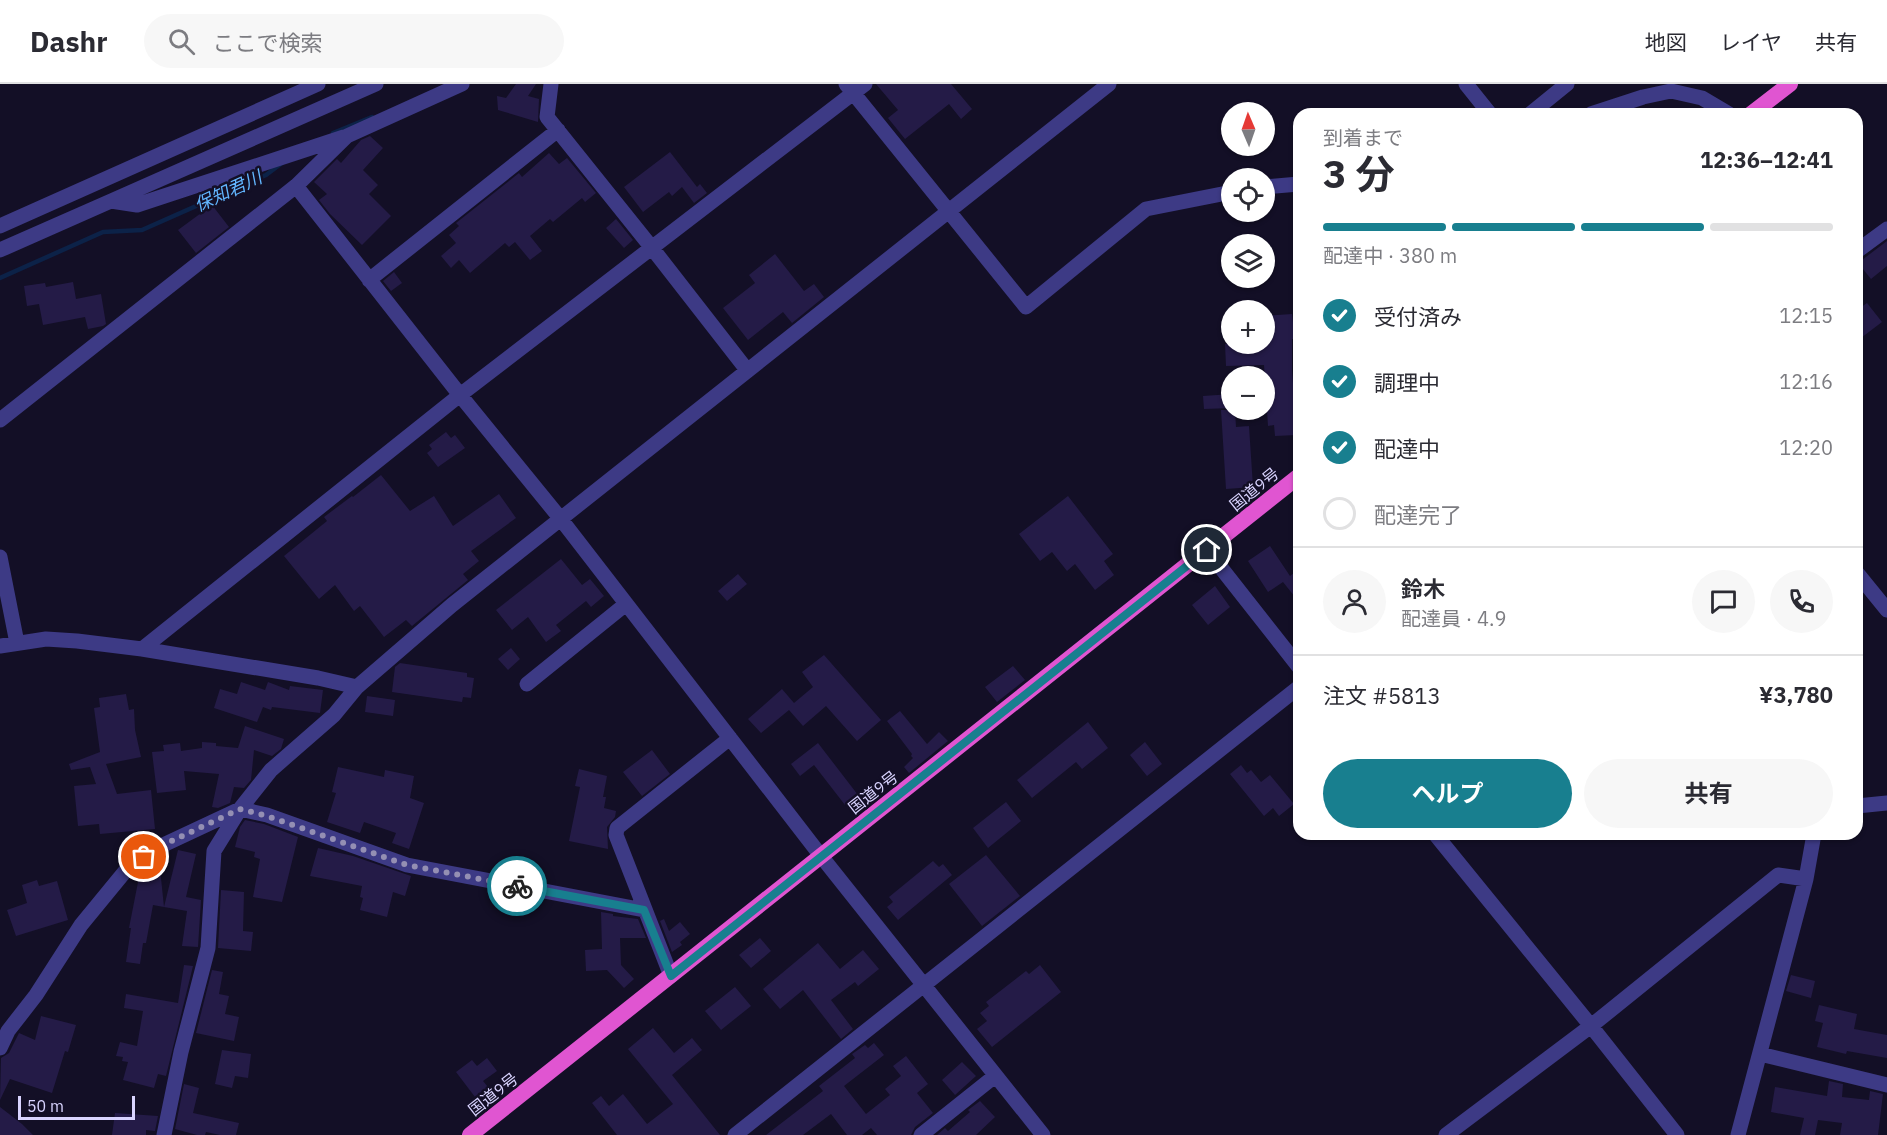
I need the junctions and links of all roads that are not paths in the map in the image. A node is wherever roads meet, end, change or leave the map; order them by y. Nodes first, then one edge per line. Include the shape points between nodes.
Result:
1 (318, 84) edge
2 (376, 84) edge
3 (462, 84) edge
4 (551, 84) edge
5 (1109, 84) edge
6 (1466, 84) edge
7 (1567, 84) edge
8 (1790, 84) edge
9 (855, 87) edge
10 (1485, 108) edge
11 (1537, 108) edge
12 (1609, 108) edge
13 (1719, 108) edge
14 (1759, 108) edge
15 (558, 130) junction
16 (347, 136) junction
17 (1293, 185) edge
18 (296, 186) junction
19 (1275, 186) edge
20 (1221, 194) edge
21 (111, 201) junction
22 (949, 213) junction
23 (0, 226) edge
24 (1887, 229) edge
25 (1863, 247) edge
26 (652, 248) junction
27 (0, 250) edge
28 (369, 280) junction
29 (747, 370) junction
30 (460, 395) junction
31 (0, 420) edge
32 (1293, 481) edge
33 (560, 518) junction
34 (1207, 550) junction
35 (0, 557) edge
36 (1863, 580) edge
37 (626, 604) junction
38 (1887, 610) edge
39 (17, 643) junction
40 (0, 646) edge
41 (142, 649) junction
42 (1293, 659) edge
43 (527, 684) dead end
44 (357, 687) junction
45 (1293, 692) edge
46 (730, 738) junction
47 (1887, 803) edge
48 (1863, 805) edge
49 (240, 809) junction
50 (1440, 840) edge
51 (1813, 840) edge
52 (821, 856) junction
53 (1806, 879) junction
54 (644, 910) junction
55 (671, 976) junction
56 (924, 985) junction
57 (4, 1026) edge
58 (1591, 1026) junction
59 (0, 1048) edge
60 (1760, 1054) junction
61 (995, 1076) junction
62 (1887, 1085) edge
63 (164, 1135) edge
64 (470, 1135) edge
65 (735, 1135) edge
66 (921, 1135) edge
67 (1043, 1135) edge
68 (1446, 1135) edge
69 (1677, 1135) edge
70 (1738, 1135) edge

1 - 23 street
2 - 21 street
3 - 16 street
4 - 15 street via 547,117
5 - 22 street
6 - 10 street
7 - 11 street
8 - 14 highway
9 - 22 street
9 - 26 street
12 - 13 street via 1671,91 1702,98
15 - 26 street
15 - 28 street
16 - 18 street
16 - 21 street via 137,205
17 - 19 street
18 - 28 street
18 - 31 street
20 - 22 street via 1146,209 1026,307
21 - 27 street
22 - 29 street
24 - 25 street
26 - 29 street
26 - 30 street
28 - 30 street
29 - 33 street
30 - 33 street
30 - 41 street
32 - 34 highway, 国道9号
33 - 37 street
33 - 44 street
34 - 42 street
34 - 52 highway, 国道9号
35 - 39 street
36 - 38 street
37 - 43 street
37 - 46 street
39 - 40 street
39 - 41 street via 46,639
41 - 44 street
44 - 49 street via 334,715 271,770
45 - 56 street
46 - 52 street
46 - 54 street via 617,828
47 - 48 street
49 - 54 street via 407,865
49 - 57 street via 161,846 127,869 81,925 36,995
49 - 63 street via 214,851 208,948
50 - 58 street
51 - 53 street
52 - 55 highway, 国道9号
52 - 56 street
53 - 58 street via 1778,875
53 - 60 street
54 - 55 street
55 - 64 highway, 国道9号
56 - 61 street
56 - 65 street
57 - 59 street
58 - 68 street
58 - 69 street
60 - 62 street
60 - 70 street
61 - 66 street
61 - 67 street

